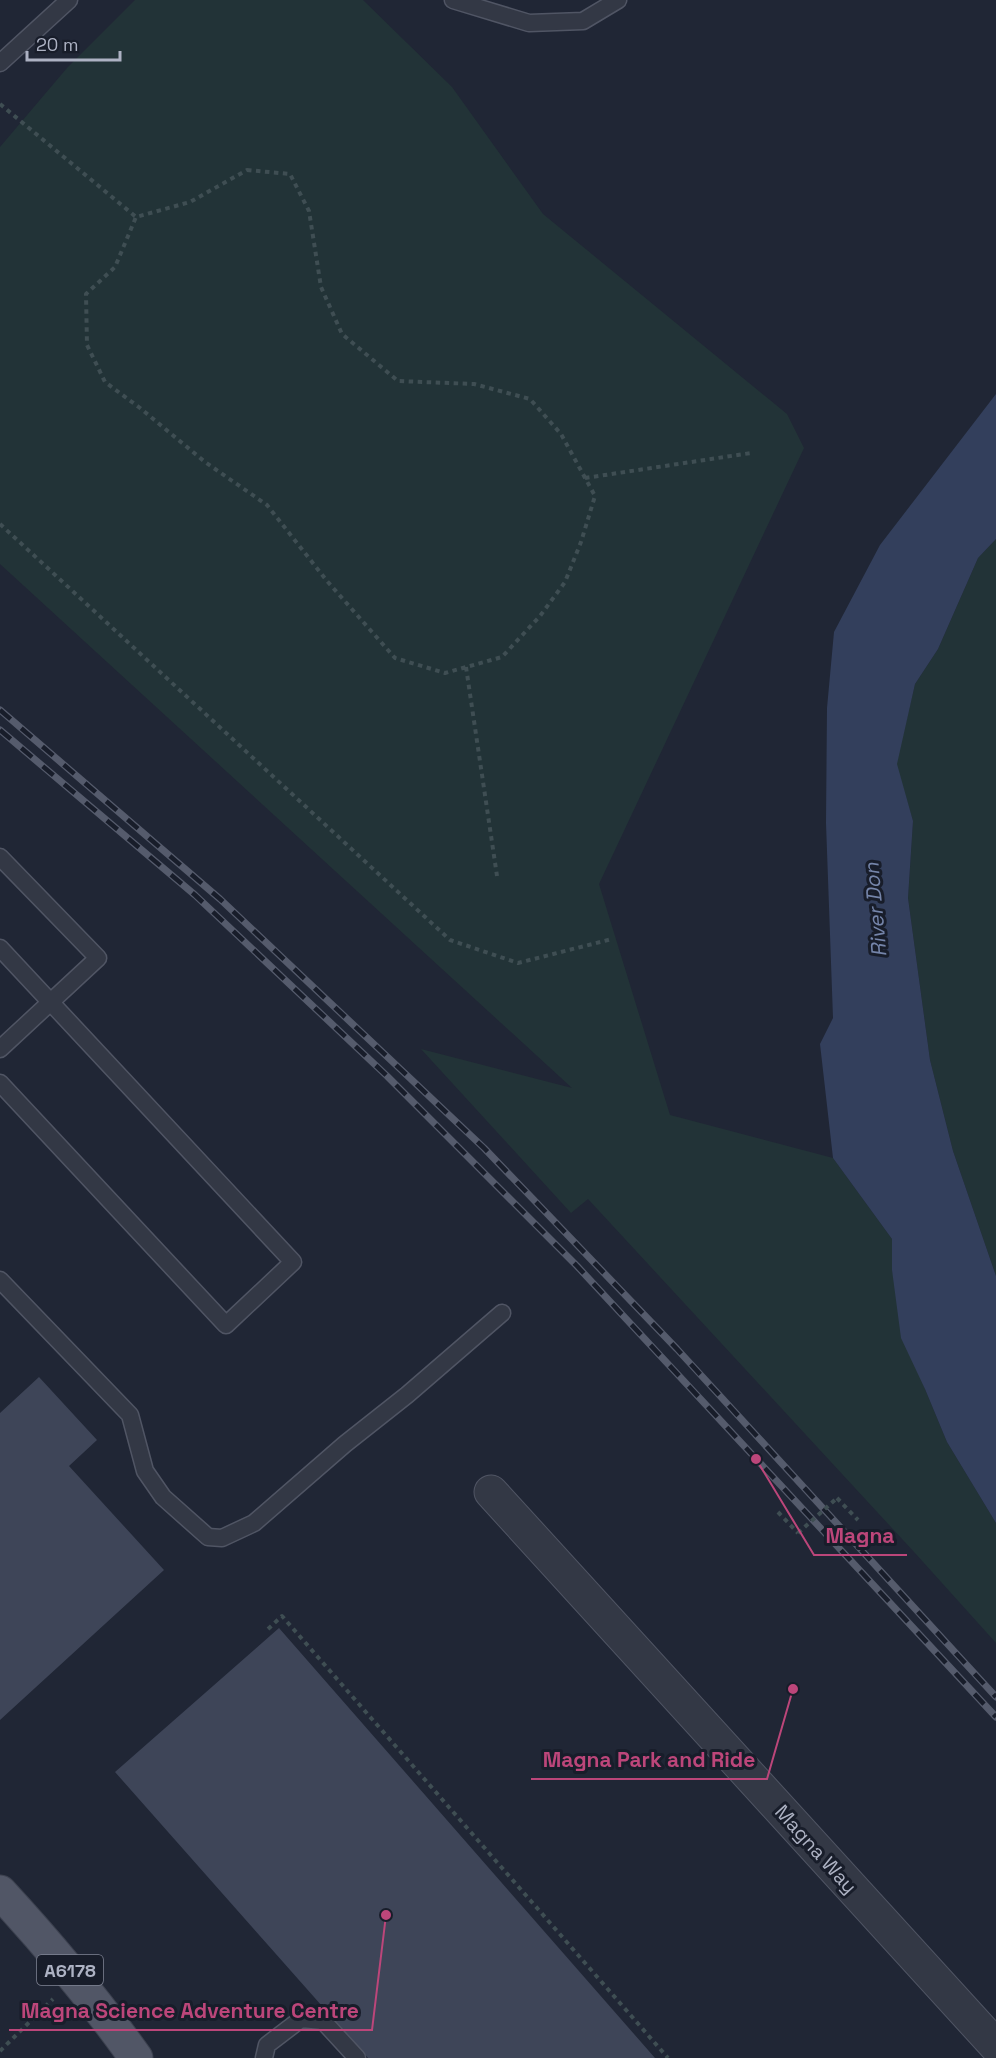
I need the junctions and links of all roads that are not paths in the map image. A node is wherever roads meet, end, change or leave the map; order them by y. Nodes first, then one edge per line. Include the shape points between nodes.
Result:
1 (69, 0) edge
2 (453, 0) edge
3 (618, 0) edge
4 (0, 63) edge
5 (0, 857) edge
6 (0, 948) edge
7 (51, 1002) junction
8 (0, 1049) edge
9 (0, 1083) edge
10 (0, 1280) edge
11 (502, 1313) dead end
12 (491, 1492) dead end
13 (0, 1892) edge
14 (996, 2046) edge
15 (136, 2058) edge
16 (264, 2058) edge
17 (357, 2058) edge

1 - 4 lane
2 - 3 lane via 529,23 583,21
5 - 7 lane via 98,958
6 - 7 lane
7 - 8 lane
7 - 9 lane via 293,1262 226,1324
10 - 11 lane via 130,1415 145,1471 163,1497 208,1537 222,1538 254,1523
12 - 14 street, Magna Way
13 - 15 main road, A6178 via 102,2009
16 - 17 lane via 267,2045 301,2019 323,2021

